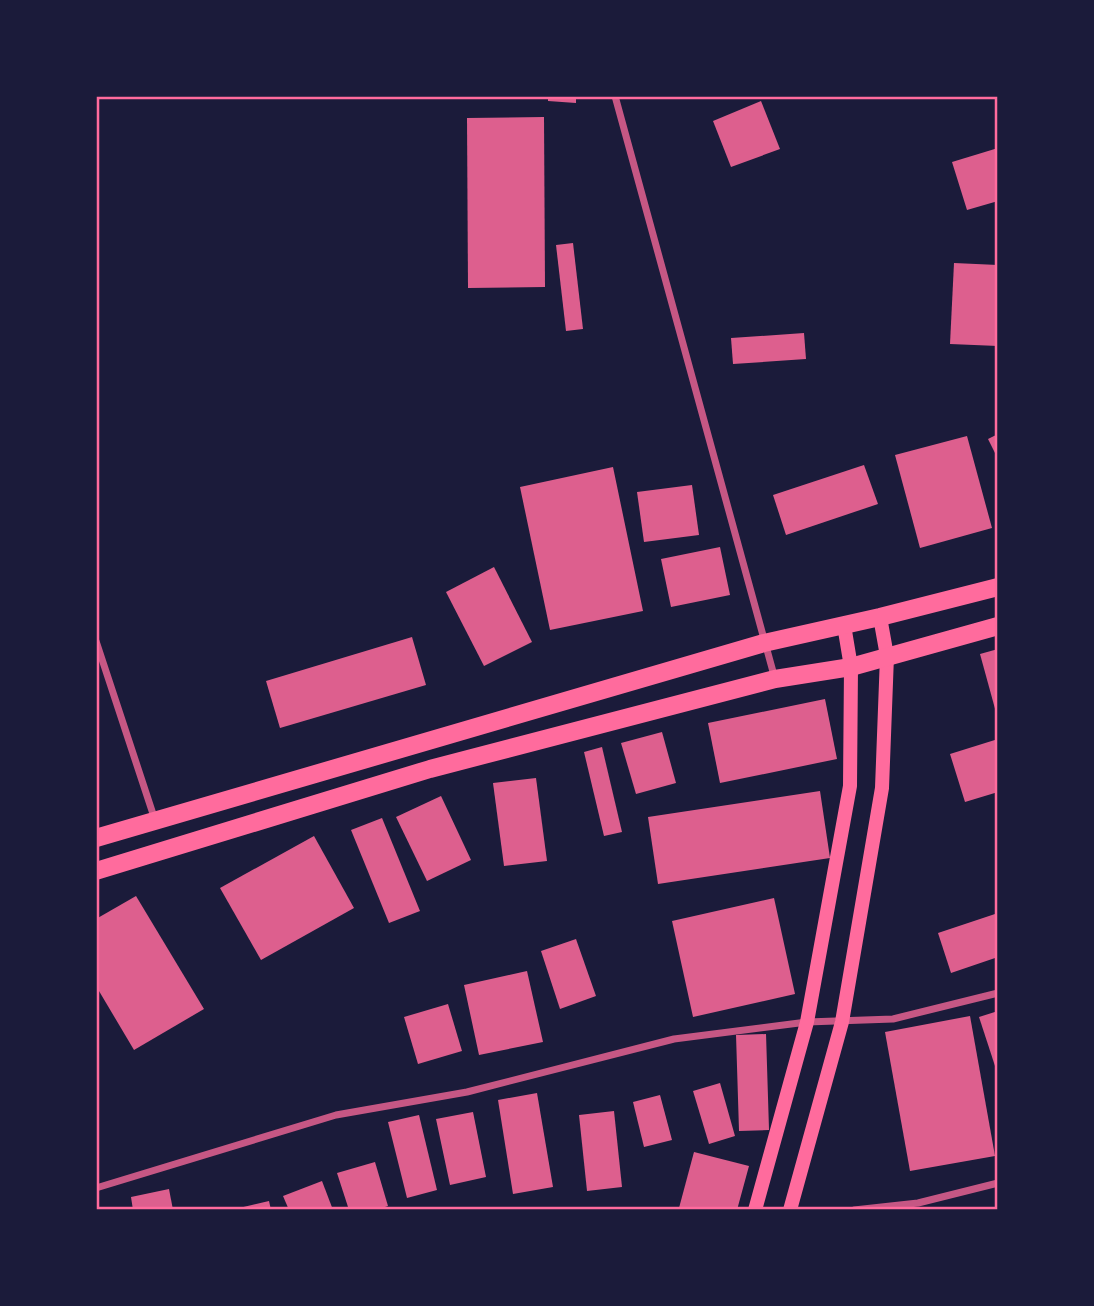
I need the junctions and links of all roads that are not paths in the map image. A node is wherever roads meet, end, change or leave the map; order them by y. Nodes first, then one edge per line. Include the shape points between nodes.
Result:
1 (615, 96) edge
2 (998, 587) edge
3 (880, 617) junction
4 (844, 625) junction
5 (998, 626) edge
6 (96, 641) edge
7 (764, 643) junction
8 (887, 656) junction
9 (851, 667) junction
10 (775, 679) junction
11 (155, 820) junction
12 (96, 838) edge
13 (96, 871) edge
14 (998, 993) edge
15 (807, 1022) junction
16 (842, 1022) junction
17 (998, 1183) edge
18 (96, 1188) edge
19 (755, 1210) edge
20 (790, 1210) edge
21 (855, 1210) edge

1 - 7 street
2 - 3 main road
3 - 4 main road
3 - 8 main road
4 - 7 main road
4 - 9 main road
5 - 8 main road
6 - 11 street
7 - 10 street
7 - 11 main road
8 - 9 main road
8 - 16 main road via 882,788
9 - 10 main road
9 - 15 main road via 850,786
10 - 13 main road via 430,769
11 - 12 main road
14 - 16 street via 893,1019
15 - 16 street
15 - 18 street via 674,1039 467,1092 336,1115
15 - 19 main road
16 - 20 main road
17 - 21 street via 918,1203

